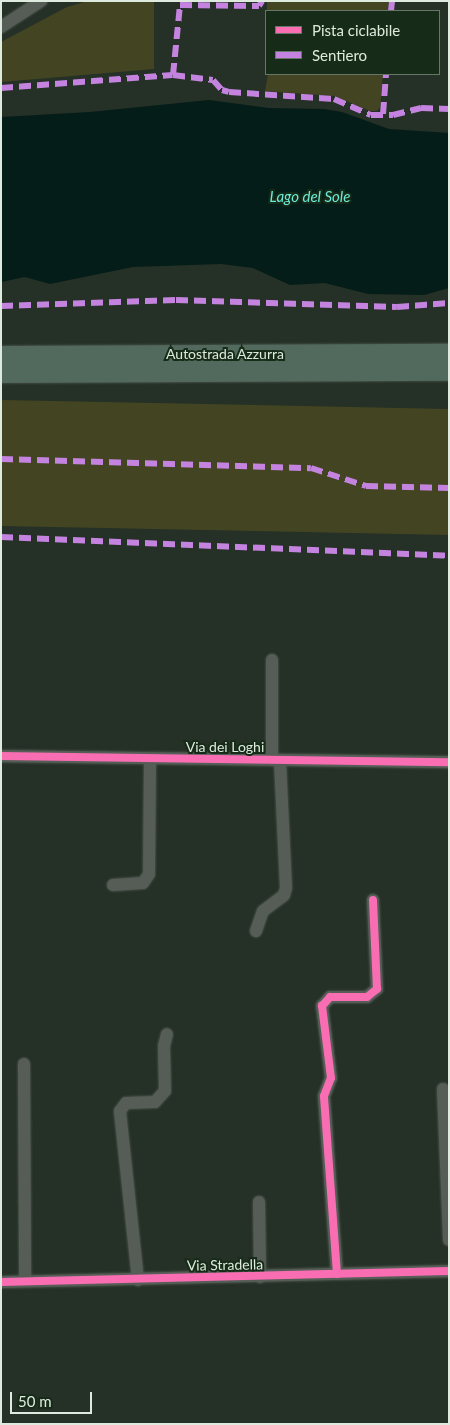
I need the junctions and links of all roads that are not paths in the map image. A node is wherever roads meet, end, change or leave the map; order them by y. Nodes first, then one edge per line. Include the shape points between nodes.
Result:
1 (41, 1) edge
2 (1, 27) edge
3 (449, 353) edge
4 (1, 355) edge
5 (449, 371) edge
6 (1, 373) edge
7 (272, 660) dead end
8 (1, 756) edge
9 (150, 759) junction
10 (276, 760) junction
11 (449, 762) edge
12 (113, 886) dead end
13 (373, 900) dead end
14 (256, 931) dead end
15 (167, 1034) dead end
16 (24, 1064) dead end
17 (444, 1089) dead end
18 (259, 1202) dead end
19 (449, 1240) edge
20 (449, 1271) edge
21 (337, 1274) junction
22 (260, 1277) junction
23 (138, 1280) junction
24 (25, 1281) junction
25 (1, 1282) edge

1 - 2 street
3 - 4 highway, Autostrada Azzurra
5 - 6 highway, Autostrada Azzurra
7 - 10 street
8 - 9 street, Via dei Loghi
9 - 10 street, Via dei Loghi
9 - 12 street via 150,874 142,883
10 - 11 street, Via dei Loghi
10 - 14 street via 286,888 284,895 263,911
13 - 21 street via 377,989 370,996 330,997 322,1006 331,1078 324,1096
15 - 23 street via 164,1046 165,1091 155,1102 126,1103 120,1111
16 - 24 street
17 - 19 street
18 - 22 street
20 - 21 street, Via Stradella
21 - 22 street, Via Stradella
22 - 23 street, Via Stradella
23 - 24 street, Via Stradella
24 - 25 street, Via Stradella

